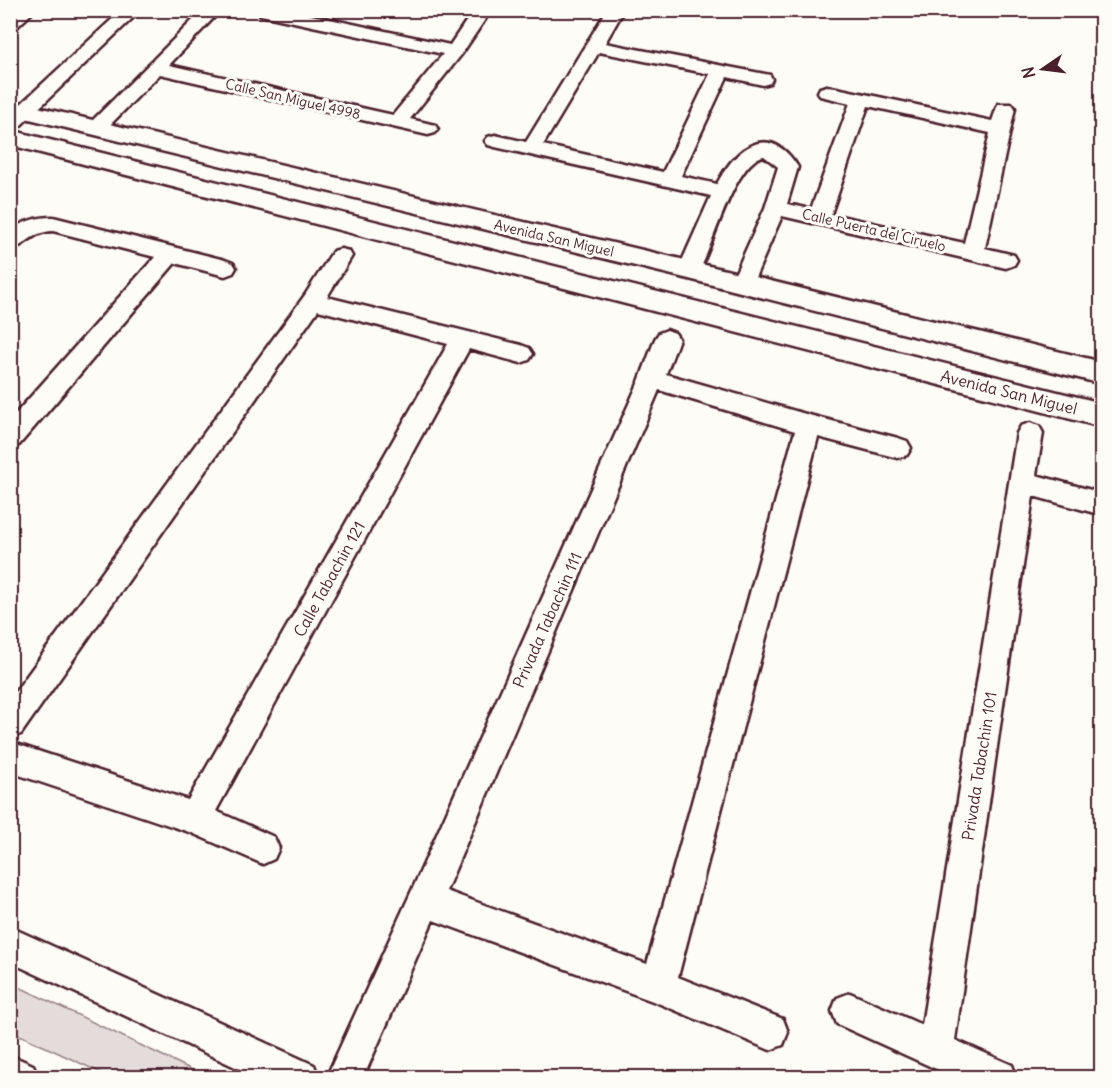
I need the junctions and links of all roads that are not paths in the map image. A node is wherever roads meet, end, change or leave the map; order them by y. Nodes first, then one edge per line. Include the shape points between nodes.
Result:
1 (27, 10) edge
2 (133, 10) edge
3 (213, 10) edge
4 (261, 10) edge
5 (616, 10) edge
6 (477, 18) dead end
7 (10, 24) edge
8 (594, 46) junction
9 (454, 51) junction
10 (158, 68) junction
11 (721, 70) junction
12 (764, 79) dead end
13 (827, 92) dead end
14 (861, 99) junction
15 (1005, 108) dead end
16 (15, 114) edge
17 (398, 122) junction
18 (96, 128) junction
19 (428, 129) dead end
20 (1000, 129) junction
21 (10, 137) edge
22 (495, 141) dead end
23 (531, 149) junction
24 (670, 178) junction
25 (723, 192) junction
26 (775, 208) junction
27 (819, 218) junction
28 (10, 243) edge
29 (973, 252) junction
30 (171, 253) junction
31 (341, 256) dead end
32 (1006, 260) dead end
33 (225, 268) dead end
34 (689, 270) junction
35 (742, 283) junction
36 (313, 301) junction
37 (463, 339) junction
38 (667, 339) dead end
39 (521, 354) dead end
40 (1101, 373) edge
41 (652, 379) junction
42 (1101, 415) edge
43 (809, 425) junction
44 (1030, 432) dead end
45 (10, 438) edge
46 (898, 448) dead end
47 (1022, 482) junction
48 (1101, 504) edge
49 (10, 724) edge
50 (10, 757) edge
51 (195, 819) junction
52 (263, 848) dead end
53 (425, 900) junction
54 (10, 944) edge
55 (658, 986) junction
56 (850, 1011) dead end
57 (770, 1032) dead end
58 (936, 1050) junction
59 (10, 1073) edge
60 (20, 1077) edge
61 (301, 1077) edge
62 (344, 1077) edge
63 (999, 1077) edge

1 - 7 street
2 - 16 street
3 - 10 street
4 - 9 street
5 - 8 street
6 - 9 street
8 - 11 street
8 - 23 street
9 - 17 street
10 - 17 street, Calle San Miguel 4998
10 - 18 street
11 - 12 street
11 - 24 street
13 - 14 street
14 - 20 street
14 - 27 street
15 - 20 street
16 - 18 street, Avenida San Miguel
17 - 19 street, Calle San Miguel 4998
18 - 34 street, Avenida San Miguel
20 - 29 street
21 - 42 street, Avenida San Miguel
22 - 23 street
23 - 24 street
24 - 25 street
25 - 26 street via 744,157 770,149 782,156 788,167
25 - 34 street
26 - 27 street, Calle Puerta del Ciruelo
26 - 35 street
27 - 29 street, Calle Puerta del Ciruelo
28 - 30 street via 36,224 53,224
29 - 32 street, Calle Puerta del Ciruelo
30 - 33 street
30 - 45 street
31 - 36 street
34 - 35 street, Avenida San Miguel
35 - 40 street, Avenida San Miguel
36 - 37 street
36 - 49 street
37 - 39 street
37 - 51 street, Calle Tabachin 121
38 - 41 street, Privada Tabachin 111
41 - 43 street
41 - 53 street, Privada Tabachin 111
43 - 46 street
43 - 55 street
44 - 47 street, Privada Tabachin 101
47 - 48 street
47 - 58 street, Privada Tabachin 101
50 - 51 street
51 - 52 street
53 - 55 street
53 - 62 street, Privada Tabachin 111
54 - 61 street
55 - 57 street
56 - 58 street
58 - 63 street
59 - 60 street

